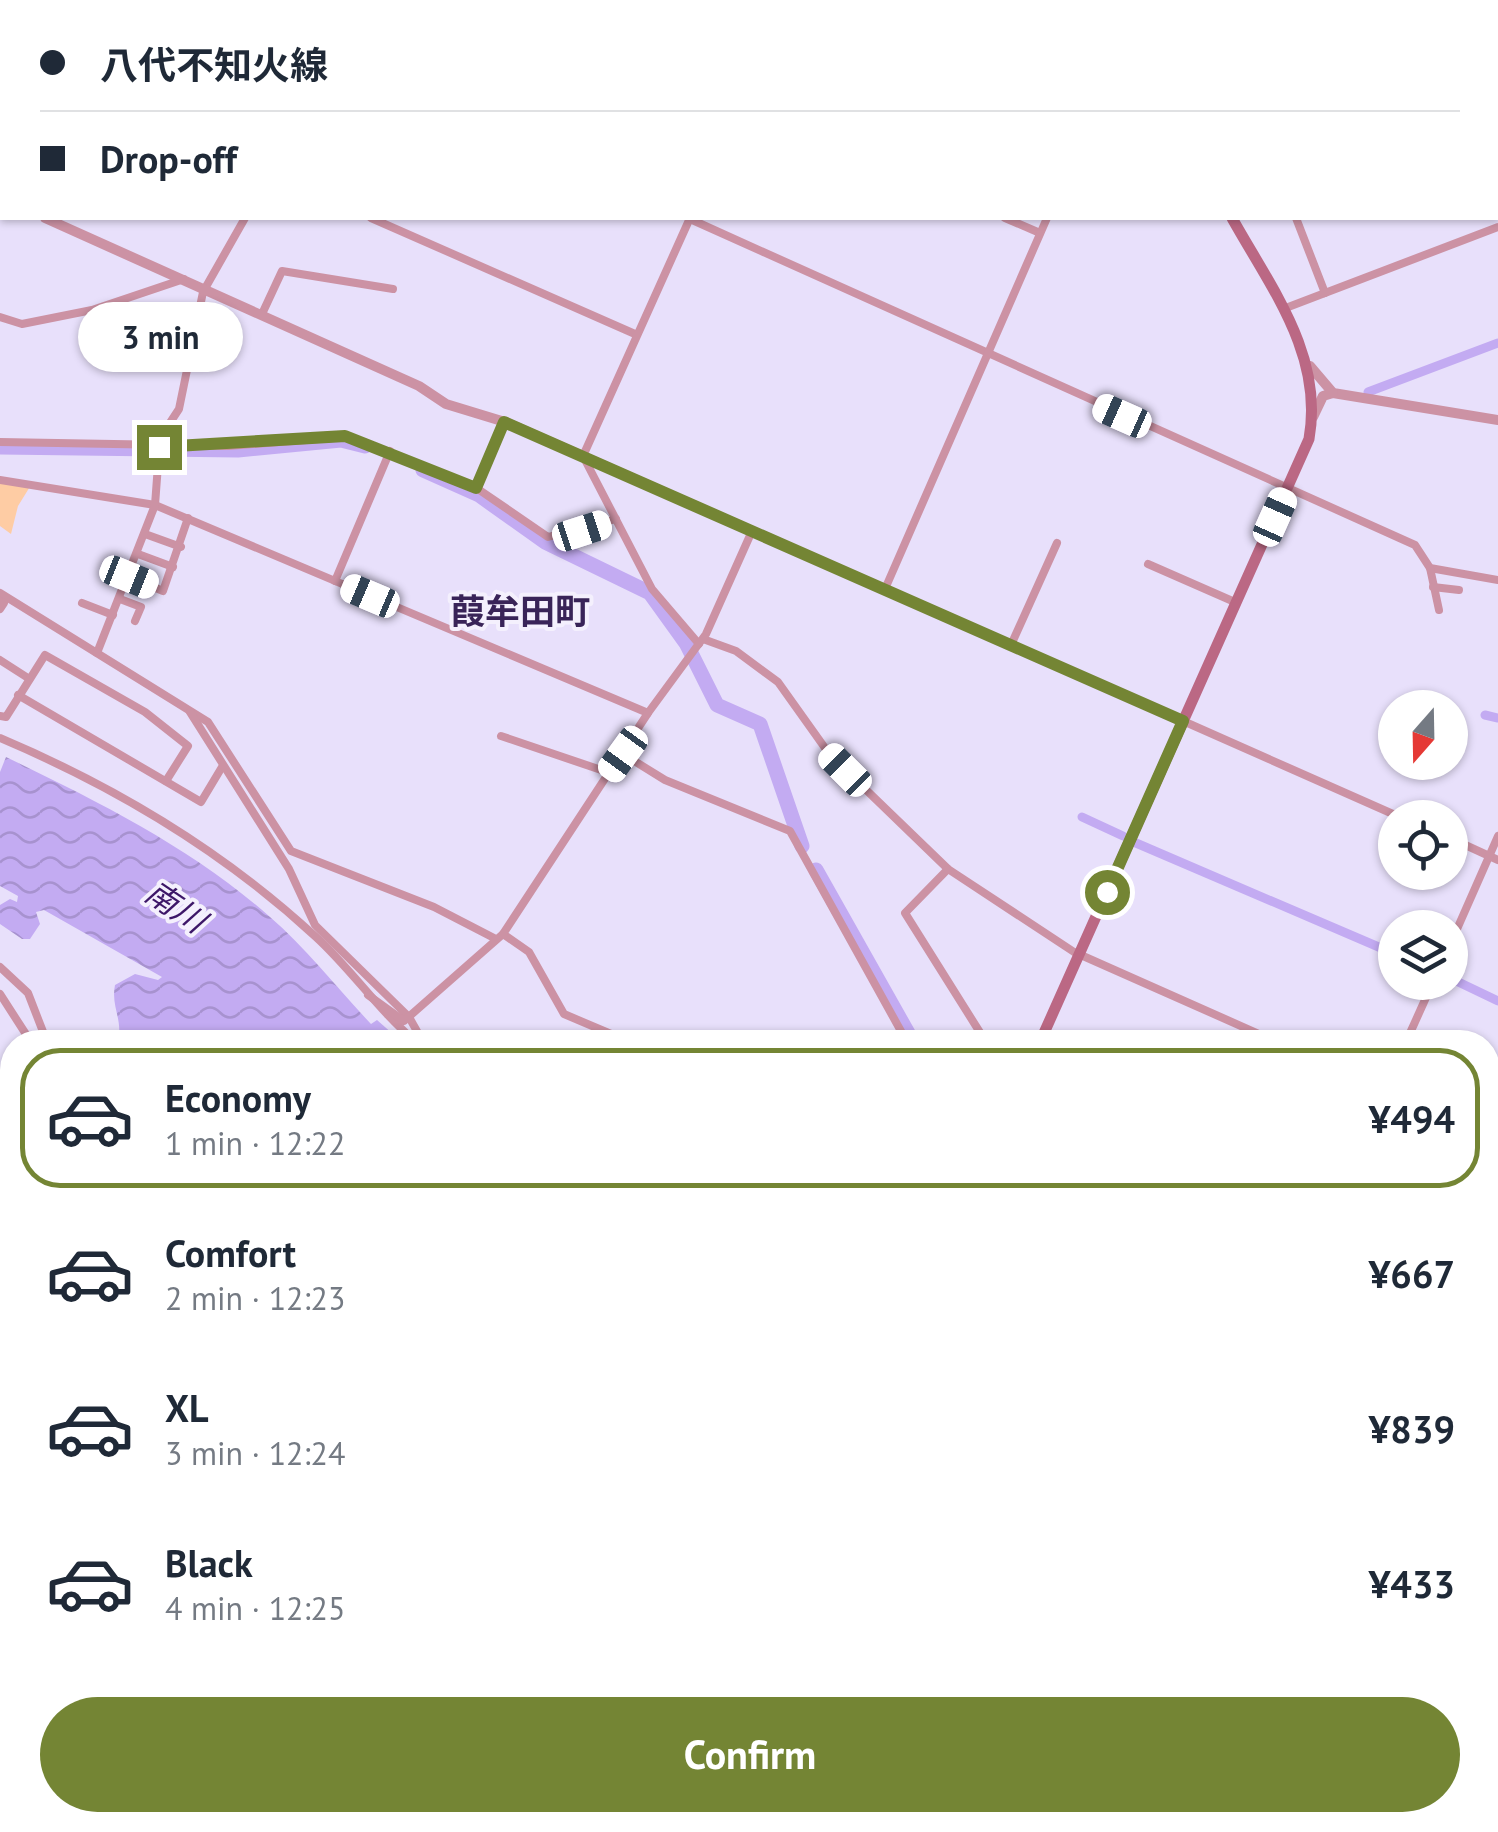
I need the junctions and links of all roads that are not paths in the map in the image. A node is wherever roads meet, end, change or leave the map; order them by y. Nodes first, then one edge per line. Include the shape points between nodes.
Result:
1 (49, 220) edge
2 (244, 220) edge
3 (376, 220) edge
4 (689, 220) edge
5 (694, 220) edge
6 (1011, 220) edge
7 (1046, 220) edge
8 (1233, 220) edge
9 (1297, 220) edge
10 (1498, 227) edge
11 (1040, 233) junction
12 (184, 280) junction
13 (205, 289) junction
14 (393, 289) dead end
15 (1325, 293) junction
16 (1283, 309) junction
17 (262, 314) junction
18 (0, 316) edge
19 (635, 334) junction
20 (989, 357) junction
21 (1310, 366) junction
22 (1333, 393) junction
23 (1313, 417) junction
24 (1498, 420) edge
25 (504, 422) junction
26 (0, 442) edge
27 (159, 449) junction
28 (390, 451) junction
29 (583, 456) junction
30 (0, 480) edge
31 (476, 488) junction
32 (1288, 489) junction
33 (155, 505) junction
34 (188, 518) junction
35 (616, 518) junction
36 (752, 530) junction
37 (145, 534) junction
38 (1057, 543) dead end
39 (181, 546) junction
40 (138, 554) junction
41 (1148, 564) dead end
42 (173, 567) junction
43 (1430, 568) junction
44 (129, 577) junction
45 (1498, 580) edge
46 (336, 581) junction
47 (1433, 587) junction
48 (885, 589) junction
49 (1459, 590) dead end
50 (0, 597) edge
51 (120, 599) junction
52 (82, 603) dead end
53 (1236, 603) junction
54 (0, 609) edge
55 (1439, 610) dead end
56 (113, 615) junction
57 (135, 622) dead end
58 (699, 644) junction
59 (1011, 645) junction
60 (98, 653) junction
61 (0, 660) edge
62 (28, 678) junction
63 (18, 696) junction
64 (188, 708) junction
65 (648, 713) junction
66 (0, 716) edge
67 (1183, 721) junction
68 (500, 736) dead end
69 (0, 738) edge
70 (623, 754) junction
71 (222, 767) junction
72 (610, 773) junction
73 (166, 781) junction
74 (1378, 807) edge
75 (1498, 836) edge
76 (1468, 846) edge
77 (1494, 858) edge
78 (948, 869) junction
79 (1468, 910) edge
80 (499, 936) junction
81 (1080, 955) junction
82 (0, 968) edge
83 (0, 994) edge
84 (368, 995) junction
85 (1425, 1000) edge
86 (409, 1017) junction
87 (23, 1030) edge
88 (42, 1030) edge
89 (406, 1030) edge
90 (414, 1030) edge
91 (602, 1030) edge
92 (900, 1030) edge
93 (979, 1030) edge
94 (1046, 1030) edge
95 (1251, 1030) edge
96 (1411, 1030) edge

1 - 12 street
2 - 13 street
3 - 19 street
4 - 19 street
5 - 20 street
6 - 11 street
7 - 11 street
8 - 16 main road
9 - 15 street
10 - 15 street
11 - 20 street
12 - 13 street
12 - 18 street via 27,323
13 - 17 street
13 - 27 street via 179,409
14 - 17 street via 282,272
15 - 16 street
16 - 21 main road
17 - 25 street via 446,404
19 - 29 street
20 - 32 street
20 - 48 street
21 - 22 street
21 - 23 main road
22 - 23 street via 1323,396
22 - 24 street
23 - 32 main road
25 - 29 street
25 - 31 street
26 - 27 street
27 - 28 street via 345,436
27 - 33 street
28 - 31 street
28 - 46 street
29 - 35 street
29 - 36 street
30 - 33 street
31 - 35 street via 548,537
32 - 43 street via 1415,545
32 - 53 main road
33 - 34 street
33 - 37 street
34 - 39 street
34 - 46 street
35 - 58 street via 652,588
36 - 48 street
36 - 58 street
37 - 39 street
37 - 40 street
38 - 59 street
39 - 42 street
40 - 42 street
40 - 44 street
41 - 53 street
42 - 44 street via 163,591
43 - 45 street
43 - 47 street
44 - 51 street
46 - 65 street
47 - 49 street
47 - 55 street
48 - 59 street
50 - 54 street
50 - 60 street
51 - 56 street
51 - 57 street via 140,607
52 - 56 street
53 - 67 main road
56 - 60 street
58 - 65 street
58 - 78 street via 736,651 768,673 830,755
59 - 67 street
60 - 64 street
61 - 62 street
62 - 63 street
62 - 73 street via 45,655 145,712 188,746
63 - 66 street via 6,717
63 - 73 street
64 - 71 street
64 - 80 street via 208,722 290,852
65 - 70 street
67 - 74 street
67 - 81 main road
68 - 72 street
69 - 84 street via 126,798 221,859 317,938
70 - 72 street
70 - 92 street via 665,780 790,830
71 - 73 street via 202,802
71 - 86 street via 289,869 315,925
72 - 80 street
75 - 77 street
76 - 77 street
77 - 79 street
78 - 81 street
78 - 93 street via 905,912
80 - 86 street
80 - 91 street via 517,939 529,952 564,1014
81 - 94 main road
81 - 95 street
82 - 88 street via 28,993
83 - 87 street
84 - 86 street via 404,1020
84 - 89 street
85 - 96 street
86 - 90 street

